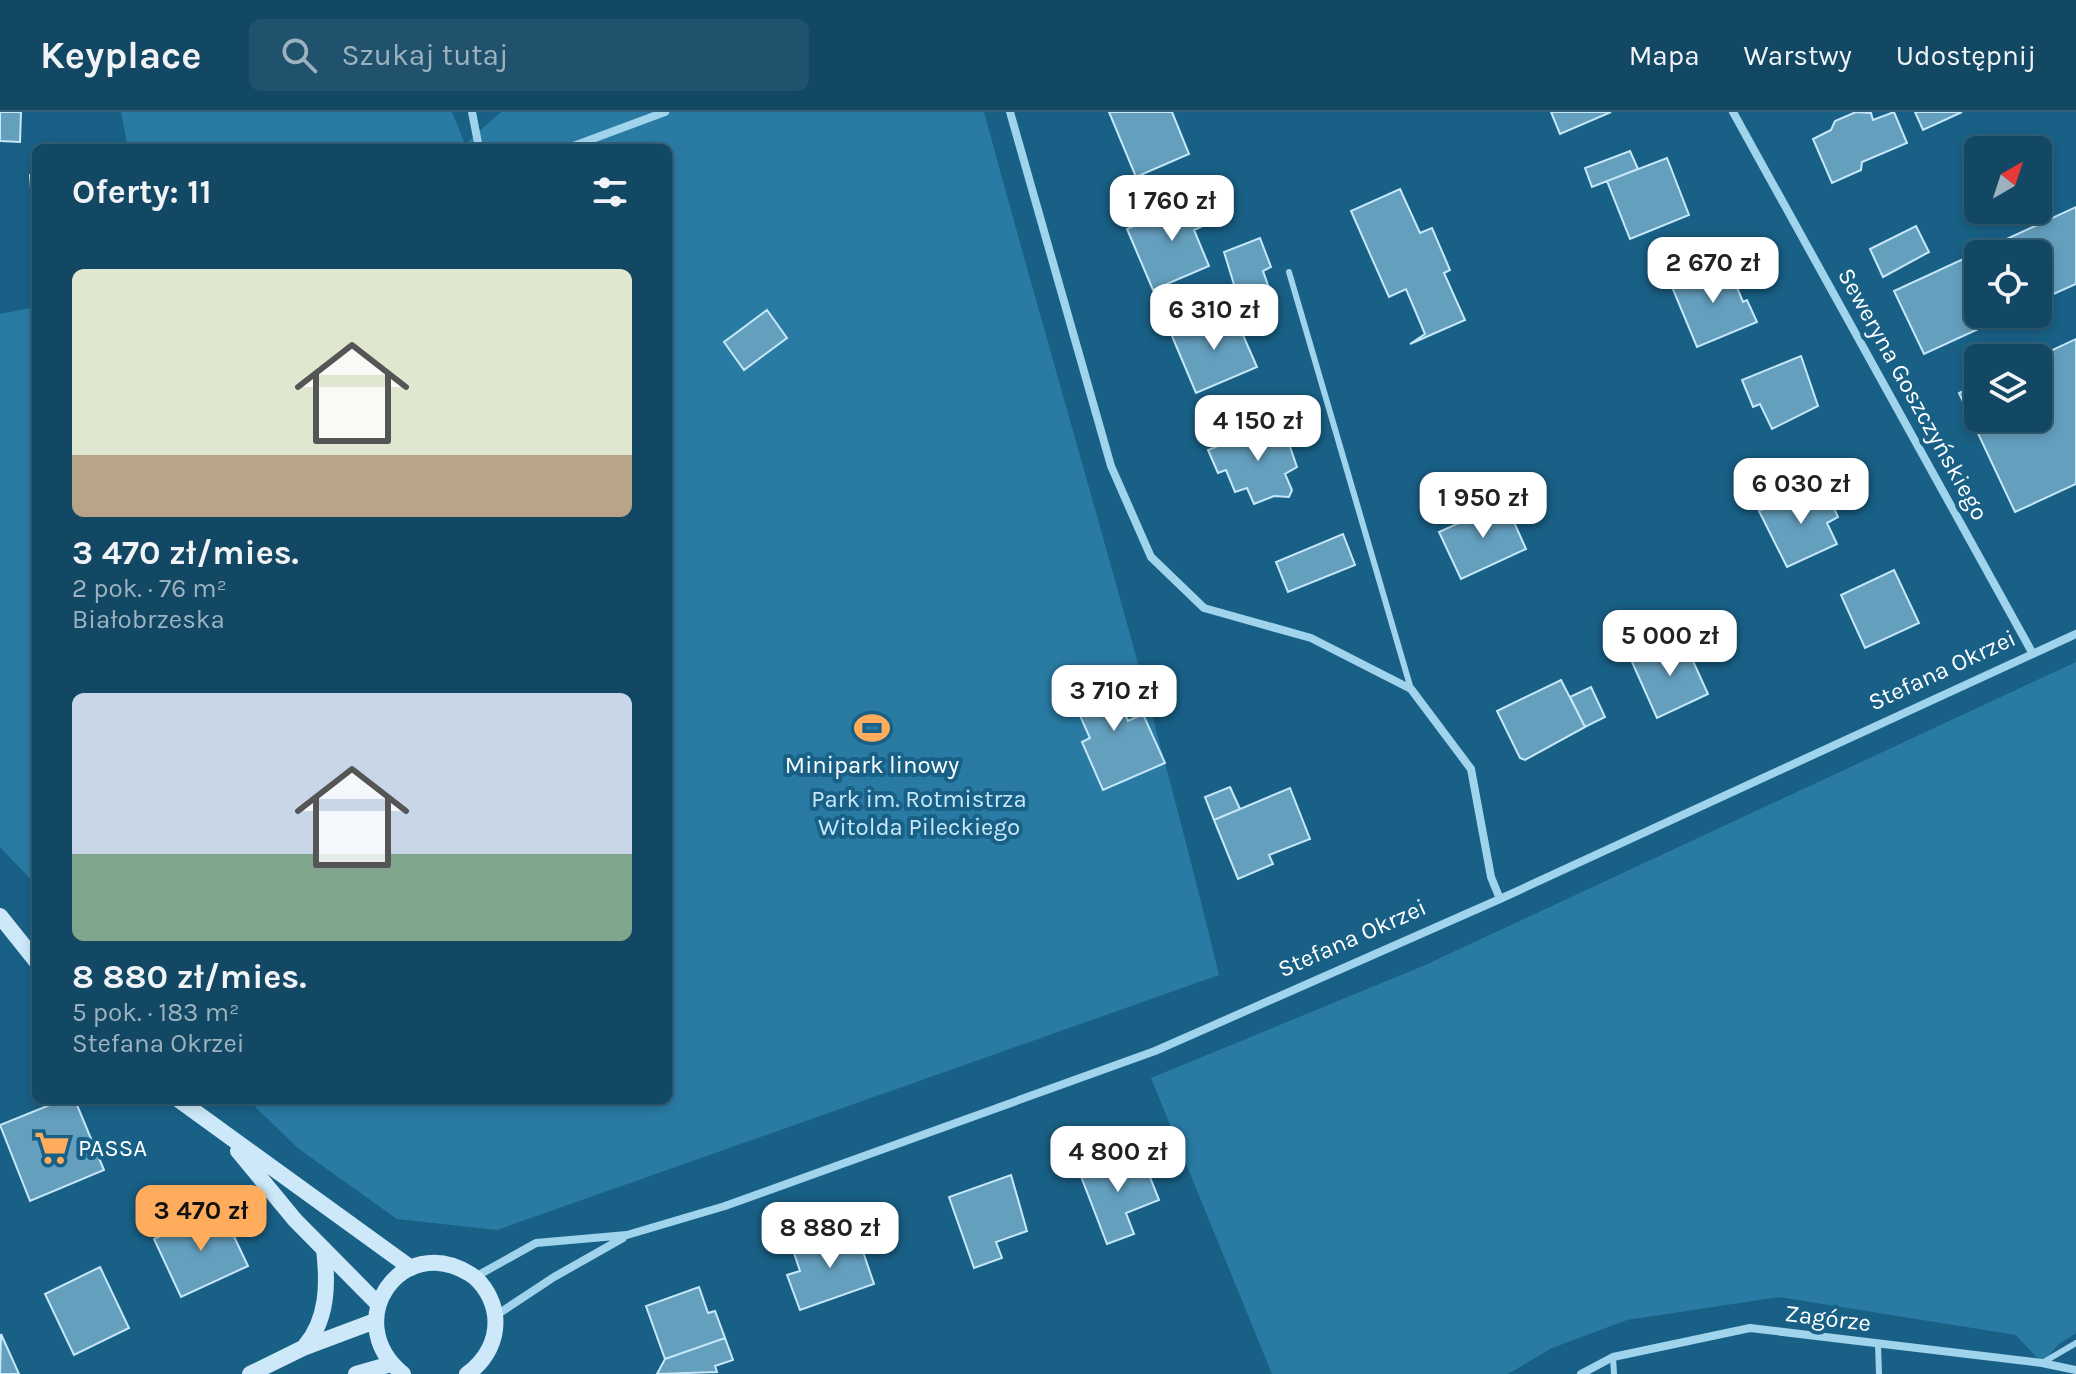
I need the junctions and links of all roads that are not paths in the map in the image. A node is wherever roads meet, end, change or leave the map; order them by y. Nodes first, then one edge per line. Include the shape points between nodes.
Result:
1 (472, 112) edge
2 (665, 112) edge
3 (1010, 112) edge
4 (1733, 112) edge
5 (478, 144) edge
6 (579, 144) edge
7 (1289, 272) dead end
8 (2076, 634) edge
9 (2033, 654) junction
10 (1411, 689) junction
11 (1500, 899) junction
12 (0, 916) edge
13 (32, 956) edge
14 (184, 1104) edge
15 (224, 1135) junction
16 (627, 1235) junction
17 (324, 1249) junction
18 (411, 1268) junction
19 (475, 1277) junction
20 (376, 1312) junction
21 (495, 1316) junction
22 (2076, 1343) edge
23 (1878, 1344) junction
24 (303, 1348) junction
25 (1613, 1357) junction
26 (2042, 1363) junction
27 (486, 1368) edge
28 (397, 1369) edge
29 (2076, 1370) edge
30 (250, 1374) edge
31 (356, 1374) edge
32 (467, 1374) edge
33 (1581, 1374) edge
34 (1614, 1374) edge
35 (1879, 1374) edge

1 - 5 street
2 - 6 street
3 - 10 street via 1111,466 1151,557 1204,608 1311,638
4 - 9 street, Seweryna Goszczyńskiego
7 - 10 lane
8 - 9 street, Stefana Okrzei
9 - 11 street, Stefana Okrzei
10 - 11 street via 1471,769
11 - 16 street, Stefana Okrzei via 1155,1051 725,1206
12 - 13 street
14 - 15 street
15 - 17 street
15 - 18 street
16 - 19 street, Stefana Okrzei via 536,1243
16 - 21 street, Stefana Okrzei
17 - 20 street
17 - 24 street via 328,1282 323,1309 317,1332
18 - 19 street via 433,1262 455,1265
18 - 20 street via 396,1276
19 - 21 street via 489,1294
20 - 24 street
20 - 28 street via 379,1343
21 - 27 street
22 - 26 lane
23 - 25 street, Zagórze via 1750,1328
23 - 26 street, Zagórze
23 - 35 lane
24 - 30 street
25 - 33 street, Zagórze
25 - 34 lane
26 - 29 street, Zagórze
27 - 32 street
28 - 31 street

